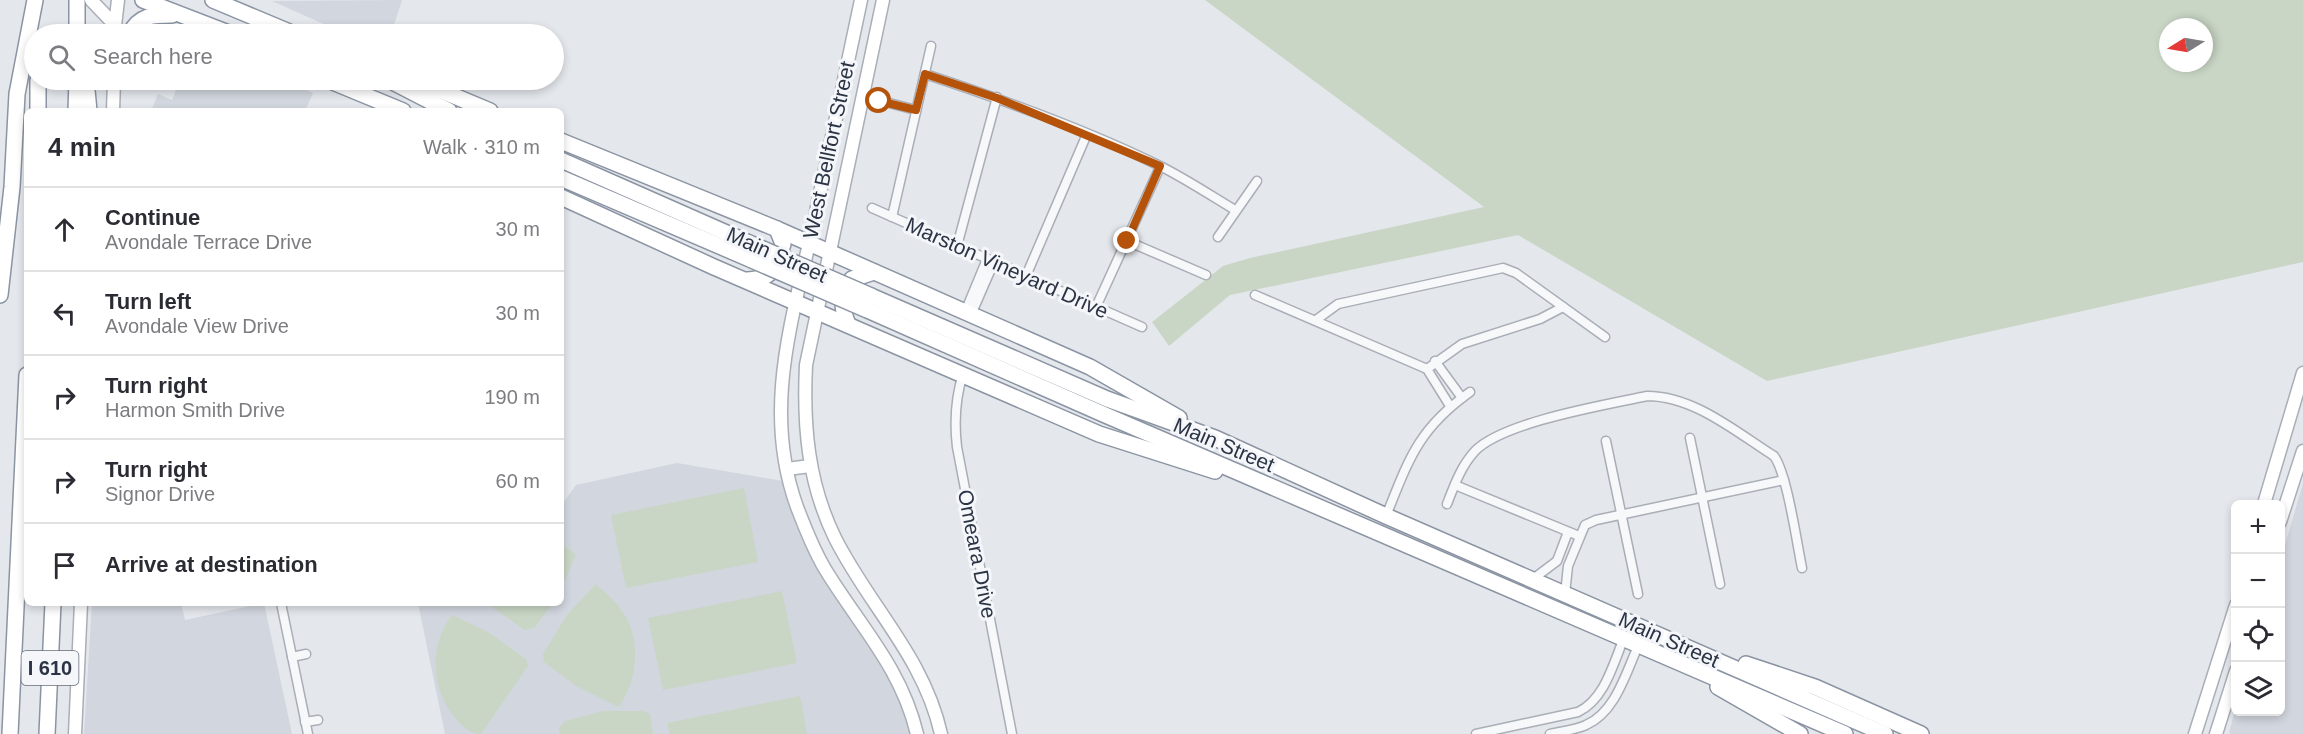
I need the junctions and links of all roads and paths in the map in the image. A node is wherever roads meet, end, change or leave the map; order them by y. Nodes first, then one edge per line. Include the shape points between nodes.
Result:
1 (36, 0) edge
2 (91, 0) edge
3 (118, 0) edge
4 (143, 0) edge
5 (213, 0) edge
6 (861, 0) edge
7 (883, 0) edge
8 (77, 7) edge
9 (182, 16) junction
10 (31, 24) edge
11 (37, 24) edge
12 (78, 24) edge
13 (110, 24) edge
14 (115, 24) edge
15 (136, 24) edge
16 (204, 24) edge
17 (270, 24) edge
18 (931, 46) dead end
19 (24, 59) edge
20 (925, 74) junction
21 (38, 90) edge
22 (77, 90) edge
23 (87, 90) edge
24 (114, 90) edge
25 (339, 90) edge
26 (351, 90) edge
27 (408, 90) edge
28 (440, 90) edge
29 (842, 91) junction
30 (862, 96) junction
31 (997, 98) junction
32 (38, 108) edge
33 (76, 108) edge
34 (89, 108) edge
35 (113, 108) edge
36 (374, 108) edge
37 (396, 108) edge
38 (443, 108) edge
39 (483, 108) edge
40 (916, 110) junction
41 (1087, 134) junction
42 (564, 142) edge
43 (564, 161) edge
44 (1160, 166) junction
45 (564, 179) edge
46 (1257, 182) dead end
47 (564, 197) edge
48 (872, 208) dead end
49 (1235, 210) junction
50 (892, 217) junction
51 (777, 229) junction
52 (1218, 237) dead end
53 (1127, 241) junction
54 (809, 244) junction
55 (957, 246) junction
56 (754, 253) junction
57 (830, 253) junction
58 (990, 261) junction
59 (874, 272) junction
60 (1206, 275) dead end
61 (1026, 276) junction
62 (744, 280) junction
63 (0, 295) edge
64 (1255, 296) dead end
65 (794, 301) junction
66 (868, 302) junction
67 (1096, 307) junction
68 (1563, 308) junction
69 (817, 310) junction
70 (968, 313) junction
71 (1316, 320) junction
72 (848, 324) junction
73 (1142, 327) dead end
74 (1605, 337) dead end
75 (1435, 361) junction
76 (1427, 369) junction
77 (2303, 373) edge
78 (963, 374) junction
79 (1470, 392) dead end
80 (1462, 398) junction
81 (1450, 406) junction
82 (24, 438) edge
83 (1215, 438) junction
84 (1690, 438) dead end
85 (1606, 441) dead end
86 (2303, 451) edge
87 (810, 466) junction
88 (787, 470) junction
89 (1784, 480) junction
90 (1455, 485) junction
91 (1702, 497) junction
92 (2265, 500) edge
93 (1309, 502) junction
94 (1446, 504) dead end
95 (2286, 505) joint
96 (2285, 508) edge
97 (1621, 514) junction
98 (1386, 516) junction
99 (1568, 532) junction
100 (1579, 536) junction
101 (1559, 554) junction
102 (1571, 557) junction
103 (1802, 568) dead end
104 (1533, 579) junction
105 (1720, 584) dead end
106 (1565, 594) junction
107 (1638, 594) dead end
108 (871, 595) junction
109 (53, 606) edge
110 (81, 606) edge
111 (282, 606) edge
112 (852, 608) junction
113 (2234, 608) edge
114 (1649, 632) junction
115 (1624, 638) junction
116 (1639, 644) junction
117 (1658, 653) junction
118 (306, 654) dead end
119 (292, 657) junction
120 (2231, 684) edge
121 (1554, 717) junction
122 (318, 720) dead end
123 (305, 722) junction
124 (2197, 729) edge
125 (1553, 733) edge
126 (10, 734) edge
127 (47, 734) edge
128 (75, 734) edge
129 (308, 734) edge
130 (917, 734) edge
131 (940, 734) edge
132 (1012, 734) edge
133 (1476, 734) edge
134 (1800, 734) edge
135 (1845, 734) edge
136 (1885, 734) edge
137 (1921, 734) edge
138 (2216, 734) edge

1 - 10 highway
1 - 11 highway
2 - 13 main road
3 - 14 main road
4 - 9 highway
5 - 17 highway
6 - 29 main road, West Bellfort Street
7 - 30 main road, West Bellfort Street
8 - 12 highway
9 - 15 highway via 147,16
9 - 16 highway
18 - 20 street
19 - 63 highway via 17,94
20 - 31 street
20 - 40 street
21 - 32 highway
22 - 33 highway
23 - 34 highway
24 - 35 main road
25 - 36 highway
26 - 37 highway
27 - 38 highway
28 - 39 highway
29 - 30 main road
29 - 54 main road, West Bellfort Street
30 - 40 street
30 - 57 main road, West Bellfort Street
31 - 41 street
31 - 55 street
40 - 50 street
41 - 44 street
41 - 61 street
42 - 51 highway
43 - 56 highway, Main Street
44 - 49 street
44 - 53 street
45 - 56 highway, Main Street
46 - 49 street
47 - 62 highway
48 - 50 street, Marston Vineyard Drive
49 - 52 street
50 - 55 street, Marston Vineyard Drive
51 - 54 highway
51 - 62 highway via 783,244 771,274 761,280
53 - 60 street
53 - 67 street
54 - 57 highway
54 - 65 main road, West Bellfort Street
55 - 58 street, Marston Vineyard Drive
56 - 66 highway, Main Street, bridge
57 - 59 highway
57 - 69 main road, West Bellfort Street
58 - 61 street, Marston Vineyard Drive
58 - 70 street
59 - 70 highway
59 - 72 highway via 852,279 842,304
61 - 67 street, Marston Vineyard Drive
62 - 65 highway
64 - 71 street
65 - 69 highway
65 - 88 main road, West Bellfort Street via 780,399
66 - 83 highway, Main Street via 1107,399
66 - 93 highway, Main Street via 1102,414
67 - 73 street, Marston Vineyard Drive
68 - 71 street via 1516,273 1503,268 1338,304
68 - 74 street
68 - 75 street via 1462,344
69 - 72 highway
69 - 87 main road, West Bellfort Street via 806,365 804,400
70 - 83 highway via 1090,366
71 - 76 street
72 - 78 highway
75 - 76 street
75 - 80 street
76 - 81 street
77 - 92 main road
78 - 93 highway via 1099,434
78 - 132 street, Omeara Drive via 957,395 957,447
79 - 80 street
80 - 81 street
81 - 98 street via 1416,447
82 - 126 highway, I 610
83 - 98 highway, Main Street
84 - 91 street
85 - 97 street
86 - 95 main road
87 - 88 main road
87 - 108 main road, West Bellfort Street via 835,539
88 - 112 main road, West Bellfort Street via 807,533 825,569
89 - 90 street via 1774,456 1697,408 1669,398 1647,396 1503,433 1476,450
89 - 91 street
89 - 103 street
90 - 94 street
90 - 99 street
91 - 97 street
91 - 105 street
93 - 115 highway, Main Street
95 - 96 main road
97 - 100 street via 1585,525
97 - 107 street
98 - 104 highway, Main Street
99 - 100 street
99 - 101 street
100 - 102 street
101 - 102 street
101 - 104 street via 1557,561
102 - 106 street
104 - 106 highway, Main Street
106 - 114 highway, Main Street
108 - 112 main road
108 - 131 main road, West Bellfort Street via 911,658 928,693
109 - 127 highway, I 610
110 - 128 main road
111 - 119 street
112 - 130 main road, West Bellfort Street via 890,666
113 - 124 main road
114 - 136 highway, Main Street
114 - 137 highway via 1815,687
115 - 116 highway, Main Street
115 - 121 street via 1595,700 1578,712
116 - 117 highway, Main Street
116 - 125 street via 1607,711 1584,726
117 - 134 highway
117 - 135 highway, Main Street
118 - 119 street
119 - 123 street
120 - 138 main road
121 - 125 street
121 - 133 street
122 - 123 street
123 - 129 street
124 - 138 street

